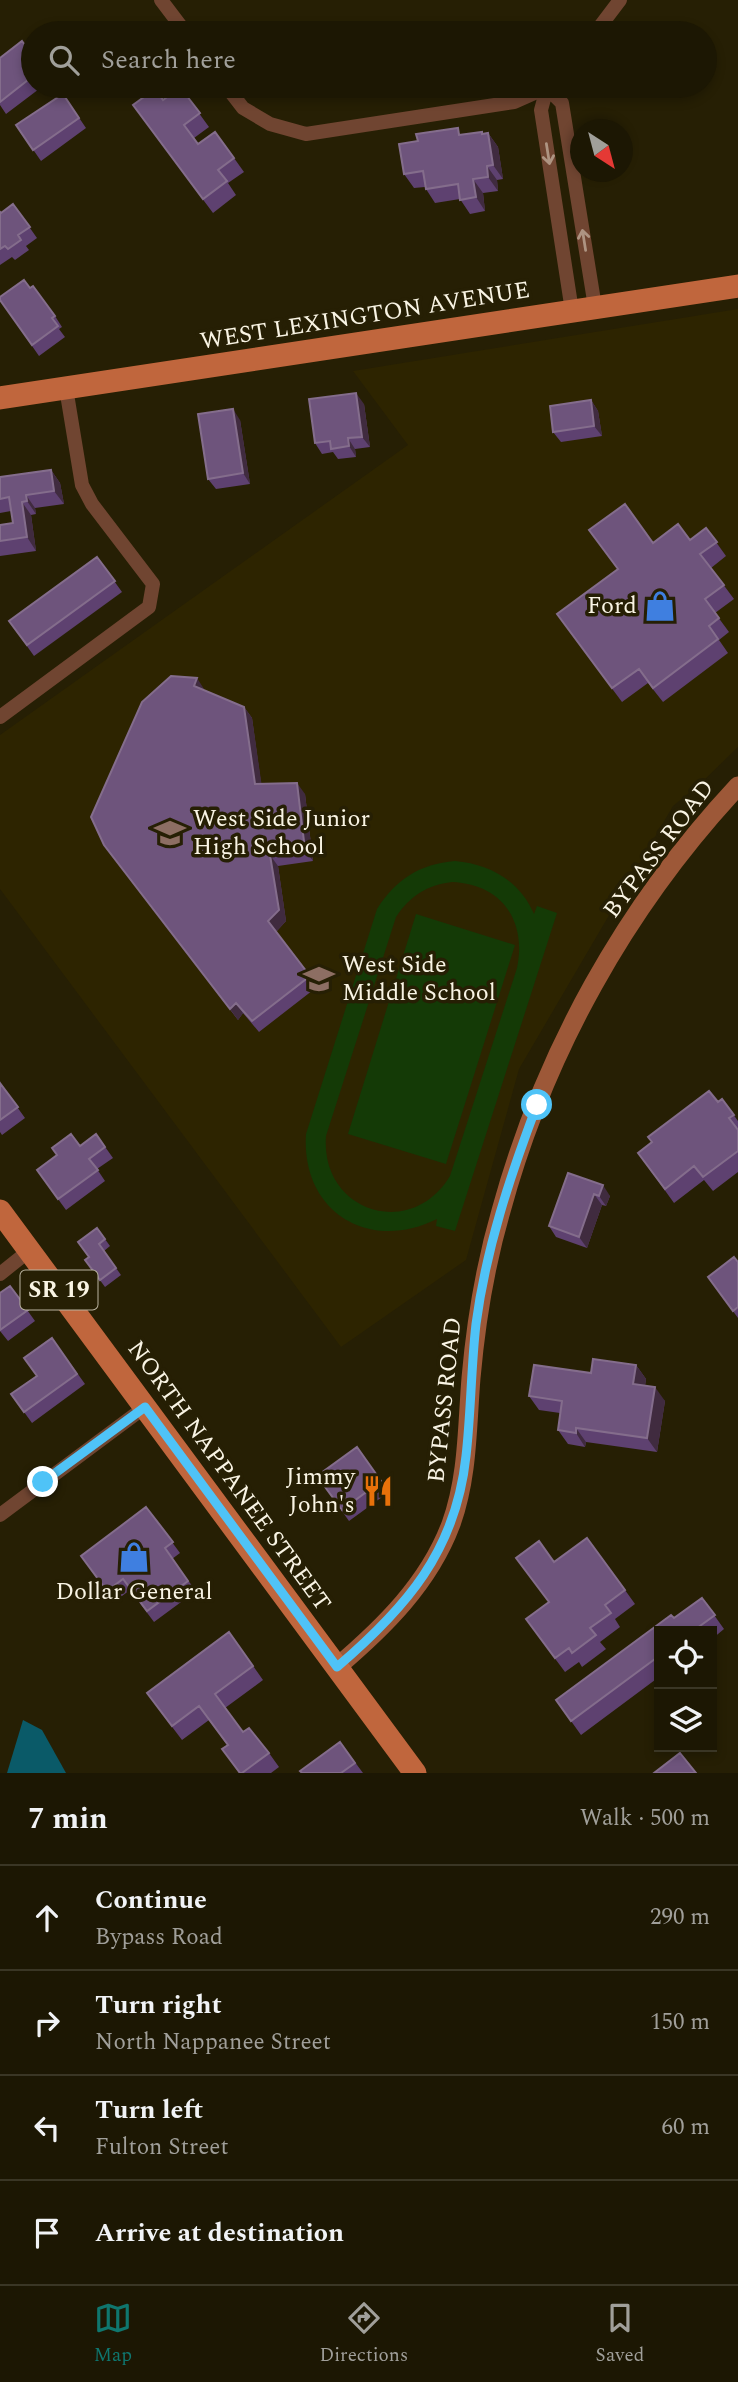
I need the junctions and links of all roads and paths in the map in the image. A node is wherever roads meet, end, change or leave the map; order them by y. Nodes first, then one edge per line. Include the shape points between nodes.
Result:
1 (161, 0) edge
2 (620, 0) edge
3 (177, 21) edge
4 (604, 21) edge
5 (235, 98) edge
6 (523, 98) edge
7 (545, 98) edge
8 (558, 98) edge
9 (738, 286) edge
10 (595, 307) junction
11 (572, 311) junction
12 (65, 388) junction
13 (0, 398) edge
14 (0, 717) edge
15 (738, 786) edge
16 (0, 1211) edge
17 (30, 1250) junction
18 (0, 1274) edge
19 (145, 1407) junction
20 (0, 1515) edge
21 (337, 1667) junction
22 (415, 1773) edge

1 - 3 street
2 - 4 street
5 - 6 street via 270,124 306,134
7 -> 11 street via 541,110
10 -> 8 street
9 - 10 main road, WEST LEXINGTON AVENUE
10 - 11 main road, WEST LEXINGTON AVENUE
11 - 12 main road, WEST LEXINGTON AVENUE
12 - 13 main road, WEST LEXINGTON AVENUE
12 - 14 street via 82,485 153,584 149,607
15 - 21 main road, BYPASS ROAD via 690,840 634,917 561,1047 515,1162 487,1266 476,1323 466,1458 450,1526 412,1593
16 - 17 main road, NORTH NAPPANEE STREET / SR 19
17 - 18 street
17 - 19 main road, NORTH NAPPANEE STREET / SR 19
19 - 20 street
19 - 21 main road, NORTH NAPPANEE STREET / SR 19
21 - 22 main road, NORTH NAPPANEE STREET / SR 19

